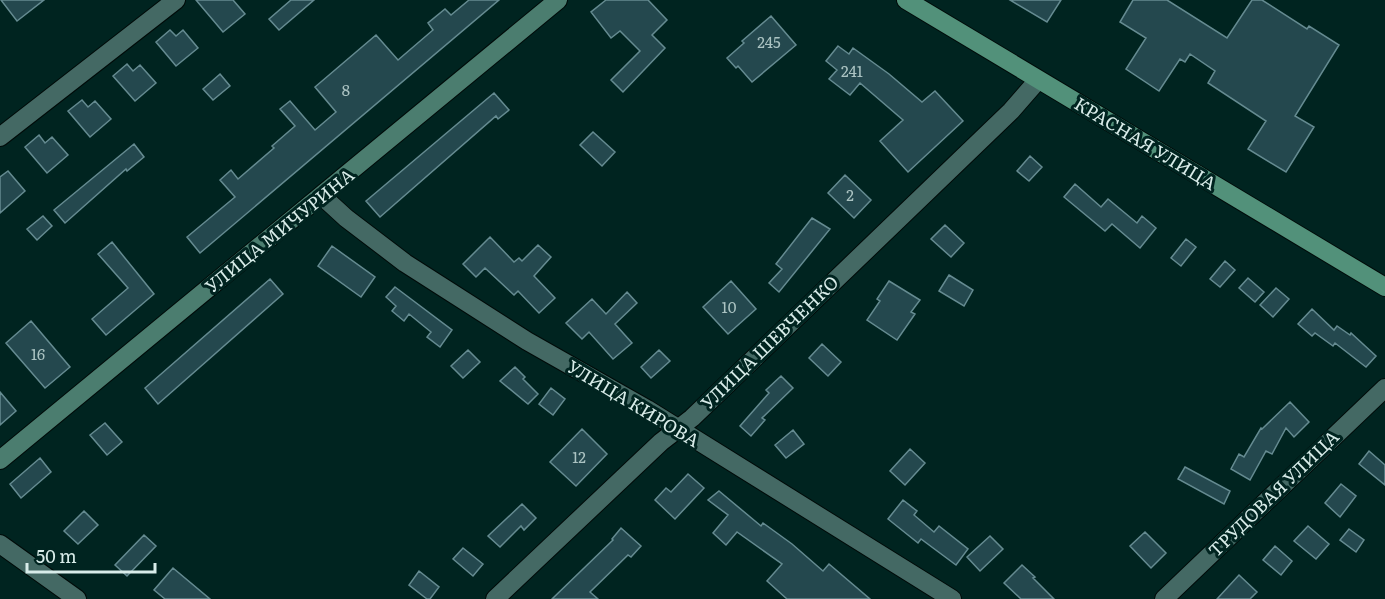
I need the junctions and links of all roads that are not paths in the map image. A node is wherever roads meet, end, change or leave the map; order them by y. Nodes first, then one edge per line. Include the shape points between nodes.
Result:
1 (176, 0) edge
2 (558, 0) edge
3 (906, 0) edge
4 (1038, 80) junction
5 (0, 138) edge
6 (322, 196) junction
7 (1385, 288) edge
8 (1385, 388) edge
9 (677, 430) junction
10 (0, 460) edge
11 (0, 544) edge
12 (77, 599) edge
13 (495, 599) edge
14 (952, 599) edge
15 (1164, 599) edge

1 - 5 street
2 - 6 street, УЛИЦА МИЧУРИНА
3 - 4 main road, КРАСНАЯ УЛИЦА
4 - 7 main road, КРАСНАЯ УЛИЦА
4 - 9 street, УЛИЦА ШЕВЧЕНКО via 1011,111
6 - 9 street, УЛИЦА КИРОВА via 405,263
6 - 10 street, УЛИЦА МИЧУРИНА
8 - 15 street, ТРУДОВАЯ УЛИЦА
9 - 13 street, УЛИЦА ШЕВЧЕНКО
9 - 14 street, УЛИЦА КИРОВА
11 - 12 street

